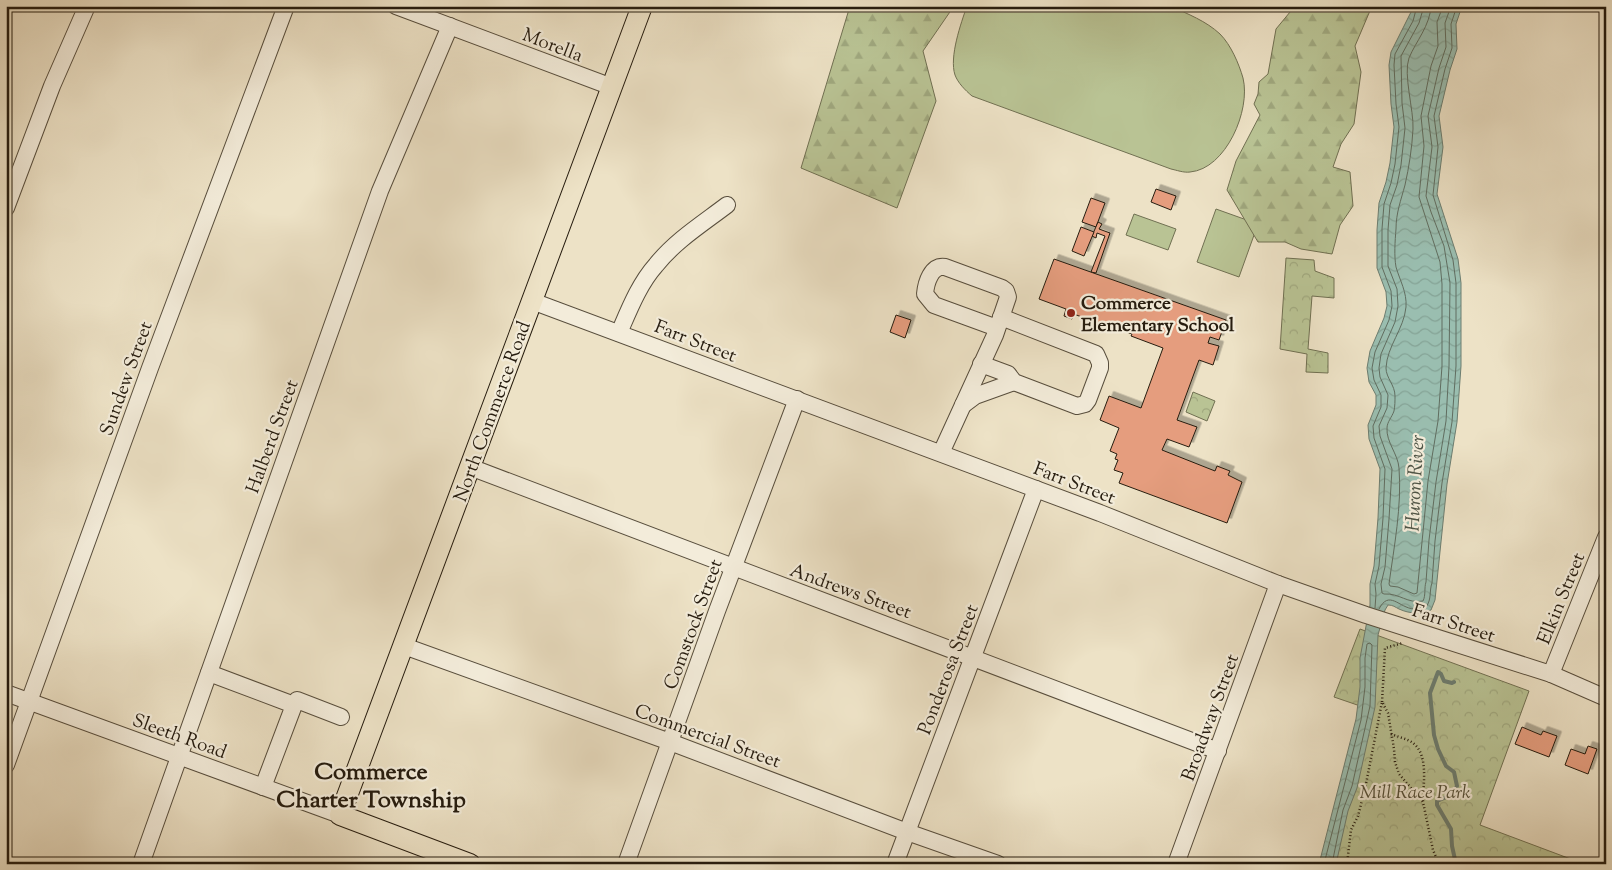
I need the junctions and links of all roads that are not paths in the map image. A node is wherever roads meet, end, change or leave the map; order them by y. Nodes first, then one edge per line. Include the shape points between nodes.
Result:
1 (87, 6) edge
2 (286, 6) edge
3 (396, 6) edge
4 (642, 6) edge
5 (450, 26) junction
6 (612, 87) junction
7 (727, 206) dead end
8 (6, 208) edge
9 (532, 300) junction
10 (999, 322) junction
11 (619, 333) junction
12 (981, 364) junction
13 (1014, 382) junction
14 (797, 399) junction
15 (963, 405) junction
16 (941, 454) junction
17 (470, 467) junction
18 (1036, 489) junction
19 (1606, 536) edge
20 (733, 568) junction
21 (1278, 584) junction
22 (404, 646) junction
23 (973, 657) junction
24 (208, 672) junction
25 (1552, 674) junction
26 (6, 693) edge
27 (1606, 698) edge
28 (29, 702) junction
29 (294, 705) junction
30 (341, 717) dead end
31 (670, 742) junction
32 (1218, 751) junction
33 (179, 756) junction
34 (6, 765) edge
35 (263, 787) junction
36 (340, 815) junction
37 (907, 832) junction
38 (141, 864) edge
39 (470, 864) edge
40 (626, 864) edge
41 (895, 864) edge
42 (998, 864) edge
43 (1176, 864) edge

1 - 8 street via 52,86
2 - 28 street, Sundew Street
3 - 5 street, Morella
4 - 6 main road, North Commerce Road
5 - 6 street, Morella
5 - 24 street, Halberd Street via 380,191
6 - 9 main road, North Commerce Road
7 - 11 street via 683,238 654,266
9 - 11 street, Farr Street
9 - 17 main road, North Commerce Road
10 - 10 street via 1008,297 1006,291 945,266 933,271 925,289 930,301
10 - 12 street
10 - 13 street via 1092,351 1099,358 1100,368 1088,400 1081,405
11 - 14 street, Farr Street
12 - 13 street via 1008,374
12 - 15 street
13 - 15 street via 975,396
14 - 16 street, Farr Street
14 - 20 street, Comstock Street
15 - 16 street
16 - 18 street, Farr Street
17 - 20 street, Andrews Street
17 - 22 main road, North Commerce Road
18 - 21 street, Farr Street
18 - 23 street, Ponderosa Street
19 - 25 street, Elkin Street
20 - 23 street, Andrews Street
20 - 31 street, Comstock Street
21 - 25 street, Farr Street
21 - 32 street, Broadway Street
22 - 31 street, Commercial Street
22 - 36 main road, North Commerce Road
23 - 32 street, Andrews Street
23 - 37 street, Ponderosa Street
24 - 29 street
24 - 33 street, Halberd Street
25 - 27 street, Farr Street
26 - 28 street, Sleeth Road
28 - 33 street, Sleeth Road
28 - 34 street, Sundew Street
29 - 30 street via 297,700
29 - 35 street
31 - 37 street, Commercial Street
31 - 40 street, Comstock Street
32 - 43 street, Broadway Street
33 - 35 street, Sleeth Road
33 - 38 street, Halberd Street
35 - 36 street, Sleeth Road
36 - 39 main road
37 - 41 street, Ponderosa Street
37 - 42 street, Commercial Street

